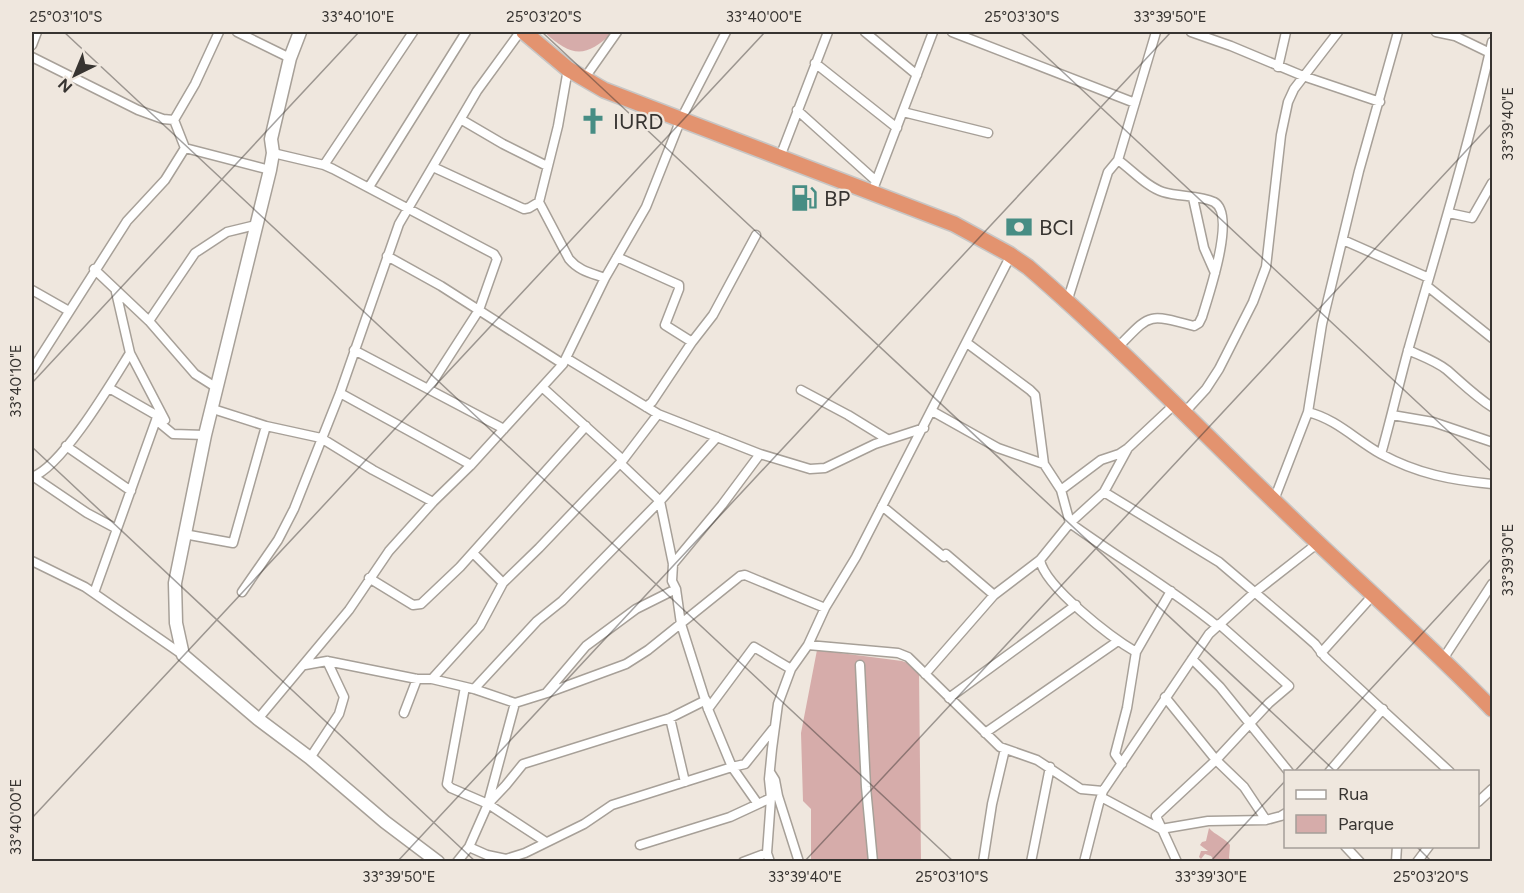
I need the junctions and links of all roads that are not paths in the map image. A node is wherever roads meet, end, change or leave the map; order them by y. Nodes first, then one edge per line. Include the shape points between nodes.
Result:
1 (37, 32) edge
2 (219, 32) edge
3 (237, 32) edge
4 (300, 32) edge
5 (413, 32) edge
6 (522, 32) edge
7 (617, 32) edge
8 (726, 32) edge
9 (828, 32) edge
10 (865, 32) edge
11 (933, 32) edge
12 (952, 32) edge
13 (1156, 32) edge
14 (1191, 32) edge
15 (1286, 32) edge
16 (1338, 32) edge
17 (1398, 32) edge
18 (1436, 32) edge
19 (462, 33) edge
20 (1492, 42) edge
21 (32, 45) edge
22 (1490, 53) junction
23 (32, 57) edge
24 (290, 58) junction
25 (815, 63) junction
26 (1278, 67) junction
27 (568, 69) junction
28 (1489, 72) edge
29 (917, 75) junction
30 (1303, 76) junction
31 (584, 79) junction
32 (1380, 102) junction
33 (1135, 103) junction
34 (797, 110) junction
35 (903, 112) junction
36 (681, 119) junction
37 (174, 120) junction
38 (462, 120) junction
39 (897, 128) junction
40 (988, 133) dead end
41 (185, 148) junction
42 (273, 153) junction
43 (780, 157) junction
44 (1118, 160) junction
45 (324, 165) junction
46 (548, 166) junction
47 (433, 167) junction
48 (270, 170) junction
49 (1492, 183) edge
50 (874, 186) junction
51 (369, 187) junction
52 (1193, 198) junction
53 (539, 201) junction
54 (408, 208) junction
55 (1449, 213) junction
56 (256, 225) junction
57 (756, 235) dead end
58 (1343, 240) junction
59 (1011, 255) junction
60 (387, 256) junction
61 (617, 257) junction
62 (94, 269) junction
63 (1215, 274) junction
64 (605, 278) junction
65 (1428, 282) junction
66 (32, 290) edge
67 (116, 292) junction
68 (1067, 302) junction
69 (479, 310) junction
70 (69, 311) junction
71 (149, 321) junction
72 (1492, 338) edge
73 (692, 342) junction
74 (967, 343) junction
75 (1116, 349) junction
76 (354, 350) junction
77 (1408, 350) junction
78 (130, 353) junction
79 (565, 361) junction
80 (32, 370) edge
81 (542, 387) junction
82 (109, 388) junction
83 (217, 388) junction
84 (428, 389) junction
85 (801, 390) dead end
86 (340, 393) junction
87 (646, 407) junction
88 (1492, 407) edge
89 (1179, 408) junction
90 (213, 409) junction
91 (932, 411) junction
92 (1308, 412) junction
93 (658, 414) junction
94 (1392, 415) junction
95 (160, 420) junction
96 (266, 426) junction
97 (586, 426) junction
98 (924, 428) junction
99 (504, 429) junction
100 (205, 435) junction
101 (717, 437) junction
102 (321, 438) junction
103 (887, 439) junction
104 (1492, 442) edge
105 (66, 446) junction
106 (1128, 448) junction
107 (760, 454) junction
108 (1381, 454) junction
109 (622, 462) junction
110 (1044, 464) junction
111 (471, 465) junction
112 (33, 477) edge
113 (1492, 484) edge
114 (1061, 490) junction
115 (131, 491) junction
116 (1104, 492) junction
117 (1274, 500) junction
118 (660, 501) junction
119 (433, 502) junction
120 (882, 506) junction
121 (1070, 523) junction
122 (117, 529) junction
123 (184, 534) junction
124 (1318, 543) junction
125 (473, 553) junction
126 (1040, 560) junction
127 (32, 561) edge
128 (673, 564) junction
129 (369, 578) junction
130 (503, 583) junction
131 (1492, 584) edge
132 (676, 589) junction
133 (1171, 591) junction
134 (242, 592) dead end
135 (94, 593) junction
136 (1254, 593) junction
137 (1374, 594) junction
138 (994, 595) junction
139 (1077, 605) junction
140 (825, 608) junction
141 (681, 624) junction
142 (1218, 625) junction
143 (1118, 641) junction
144 (808, 645) junction
145 (316, 648) junction
146 (1136, 652) junction
147 (1321, 653) junction
148 (183, 655) junction
149 (1192, 659) junction
150 (1443, 659) junction
151 (326, 661) junction
152 (305, 665) junction
153 (860, 665) dead end
154 (791, 669) junction
155 (925, 674) junction
156 (417, 679) junction
157 (432, 680) junction
158 (469, 688) junction
159 (547, 693) junction
160 (1165, 697) junction
161 (949, 698) junction
162 (515, 703) junction
163 (707, 705) junction
164 (1383, 709) junction
165 (1492, 709) edge
166 (404, 714) dead end
167 (670, 718) junction
168 (258, 719) junction
169 (1250, 723) junction
170 (775, 726) junction
171 (985, 733) junction
172 (1005, 749) junction
173 (310, 758) junction
174 (1216, 760) junction
175 (1122, 764) junction
176 (732, 766) junction
177 (1050, 767) junction
178 (1288, 770) edge
179 (1330, 770) edge
180 (1449, 770) edge
181 (770, 772) junction
182 (685, 782) junction
183 (1102, 794) junction
184 (771, 798) junction
185 (488, 804) junction
186 (758, 804) junction
187 (1284, 814) edge
188 (1266, 820) junction
189 (1161, 829) junction
190 (546, 842) junction
191 (640, 845) dead end
192 (469, 847) junction
193 (1347, 848) edge
194 (1427, 848) edge
195 (769, 857) edge
196 (1357, 860) edge
197 (438, 861) edge
198 (457, 861) edge
199 (743, 861) edge
200 (799, 861) edge
201 (873, 861) edge
202 (983, 861) edge
203 (1031, 861) edge
204 (1084, 861) edge
205 (1177, 861) edge
206 (1417, 861) edge

1 - 21 street
2 - 37 street
3 - 24 street
4 - 24 street
5 - 45 street
6 - 27 highway
6 - 38 street via 477,91
7 - 31 street
8 - 36 street
9 - 25 street
10 - 29 street
11 - 29 street
12 - 33 street
13 - 33 street
14 - 26 street
15 - 26 street
16 - 30 street
17 - 32 street
18 - 22 street via 1455,36
19 - 51 street
20 - 22 street
22 - 28 street
23 - 37 street via 138,110
24 - 42 street via 271,139
25 - 34 street
25 - 39 street
26 - 30 street
27 - 31 highway
27 - 46 street
28 - 55 street
29 - 35 street
30 - 32 street
30 - 89 street via 1293,88 1284,118 1266,267 1260,287 1214,379
31 - 36 highway
32 - 58 street
33 - 44 street
34 - 43 street
34 - 50 street
35 - 39 street
35 - 40 street
36 - 43 highway
36 - 61 street via 651,195
37 - 41 street
38 - 46 street
38 - 47 street
39 - 50 street
41 - 48 street
41 - 62 street via 165,180 127,221
42 - 45 street
42 - 48 street
43 - 50 highway
44 - 52 street via 1154,188
44 - 68 street via 1108,172
45 - 51 street
46 - 53 street
47 - 53 street via 524,208
47 - 54 street
48 - 56 street
49 - 55 street via 1472,218
50 - 59 highway
51 - 54 street
52 - 63 street via 1204,248
52 - 63 street via 1213,201 1220,207 1221,245
53 - 64 street via 569,259 576,267
54 - 60 street
54 - 69 street via 494,254 496,259
55 - 65 street
56 - 71 street via 227,232 195,253
56 - 83 street
57 - 73 street via 718,308
58 - 65 street
58 - 92 street via 1322,324
59 - 68 highway
59 - 74 street
60 - 69 street
60 - 76 street
61 - 64 street
61 - 73 street via 679,285 665,325
62 - 67 street
62 - 70 street
63 - 75 street via 1198,323 1194,326 1150,318
64 - 79 street
65 - 72 street
65 - 77 street
66 - 70 street
67 - 71 street
67 - 78 street
68 - 75 highway
69 - 79 street
69 - 84 street
70 - 80 street
71 - 83 street via 195,374
73 - 87 street
74 - 91 street
74 - 110 street via 1035,395
75 - 89 highway
76 - 84 street
76 - 86 street
77 - 88 street via 1441,366
77 - 94 street
78 - 82 street
78 - 95 street
79 - 81 street
79 - 87 street
81 - 97 street
81 - 99 street
82 - 95 street
82 - 105 street
83 - 90 street
84 - 99 street
85 - 103 street
86 - 102 street
86 - 111 street
87 - 93 street
89 - 106 street
89 - 117 highway
90 - 96 street
90 - 100 street
91 - 98 street
91 - 110 street via 998,448
92 - 108 street via 1329,419
92 - 117 street
93 - 101 street
93 - 109 street
94 - 104 street
94 - 108 street
95 - 100 street via 173,434
95 - 115 street
96 - 102 street
96 - 123 street via 233,543
97 - 109 street
97 - 125 street
98 - 103 street
98 - 120 street
99 - 111 street
100 - 123 street
101 - 107 street
101 - 118 street
102 - 119 street
102 - 134 street via 294,509
103 - 107 street via 818,470
105 - 112 street
105 - 115 street
106 - 114 street via 1101,460
106 - 116 street
107 - 128 street
108 - 113 street via 1435,477
109 - 118 street
109 - 130 street
110 - 114 street
111 - 119 street
112 - 122 street
114 - 121 street
115 - 122 street
116 - 121 street
116 - 136 street via 1213,559
117 - 124 highway
118 - 128 street
118 - 158 street
119 - 129 street
120 - 138 street
120 - 140 street
121 - 126 street
121 - 133 street
122 - 135 street
123 - 148 street via 174,599
124 - 136 street
124 - 137 highway
125 - 129 street via 416,606
125 - 130 street
126 - 138 street
126 - 139 street via 1046,576
127 - 135 street
128 - 132 street
129 - 145 street via 350,610
130 - 157 street via 480,626
131 - 150 street
132 - 141 street
132 - 159 street via 636,609 586,646
133 - 142 street
133 - 146 street
135 - 148 street
136 - 142 street
136 - 147 street
137 - 147 street
137 - 150 highway
138 - 155 street
139 - 143 street
139 - 161 street
140 - 141 street via 745,575
140 - 144 street
141 - 159 street via 626,664
141 - 163 street
142 - 149 street
142 - 169 street via 1289,686
143 - 146 street
143 - 171 street
144 - 154 street
144 - 155 street via 898,653
145 - 151 street
145 - 152 street
146 - 175 street via 1126,717 1115,754
147 - 164 street
148 - 168 street
149 - 160 street
149 - 169 street
150 - 165 highway
151 - 152 street
151 - 156 street
151 - 173 street via 344,697 339,714
152 - 168 street
153 - 201 street
154 - 163 street via 754,647
154 - 170 street via 778,704
155 - 161 street
156 - 157 street
156 - 166 street
157 - 158 street
158 - 162 street
158 - 185 street via 447,784
159 - 162 street
160 - 174 street
160 - 175 street
161 - 171 street
162 - 185 street
163 - 167 street
163 - 176 street
164 - 179 street
164 - 180 street
167 - 182 street
167 - 185 street via 523,764
168 - 173 street
169 - 174 street
169 - 178 street
170 - 176 street via 750,760
170 - 181 street
171 - 172 street
172 - 177 street
172 - 202 street
173 - 197 street
174 - 188 street via 1244,787
174 - 189 street via 1156,816
175 - 183 street
176 - 182 street
176 - 186 street
177 - 183 street via 1073,785
177 - 203 street
181 - 184 street
181 - 200 street via 776,780
182 - 190 street via 612,805
183 - 189 street
183 - 204 street
184 - 186 street
184 - 195 street
185 - 190 street
185 - 192 street
186 - 191 street via 730,817
187 - 188 street
188 - 189 street via 1208,821
189 - 205 street
190 - 192 street via 506,859
192 - 198 street
193 - 196 street
194 - 206 street
195 - 199 street

